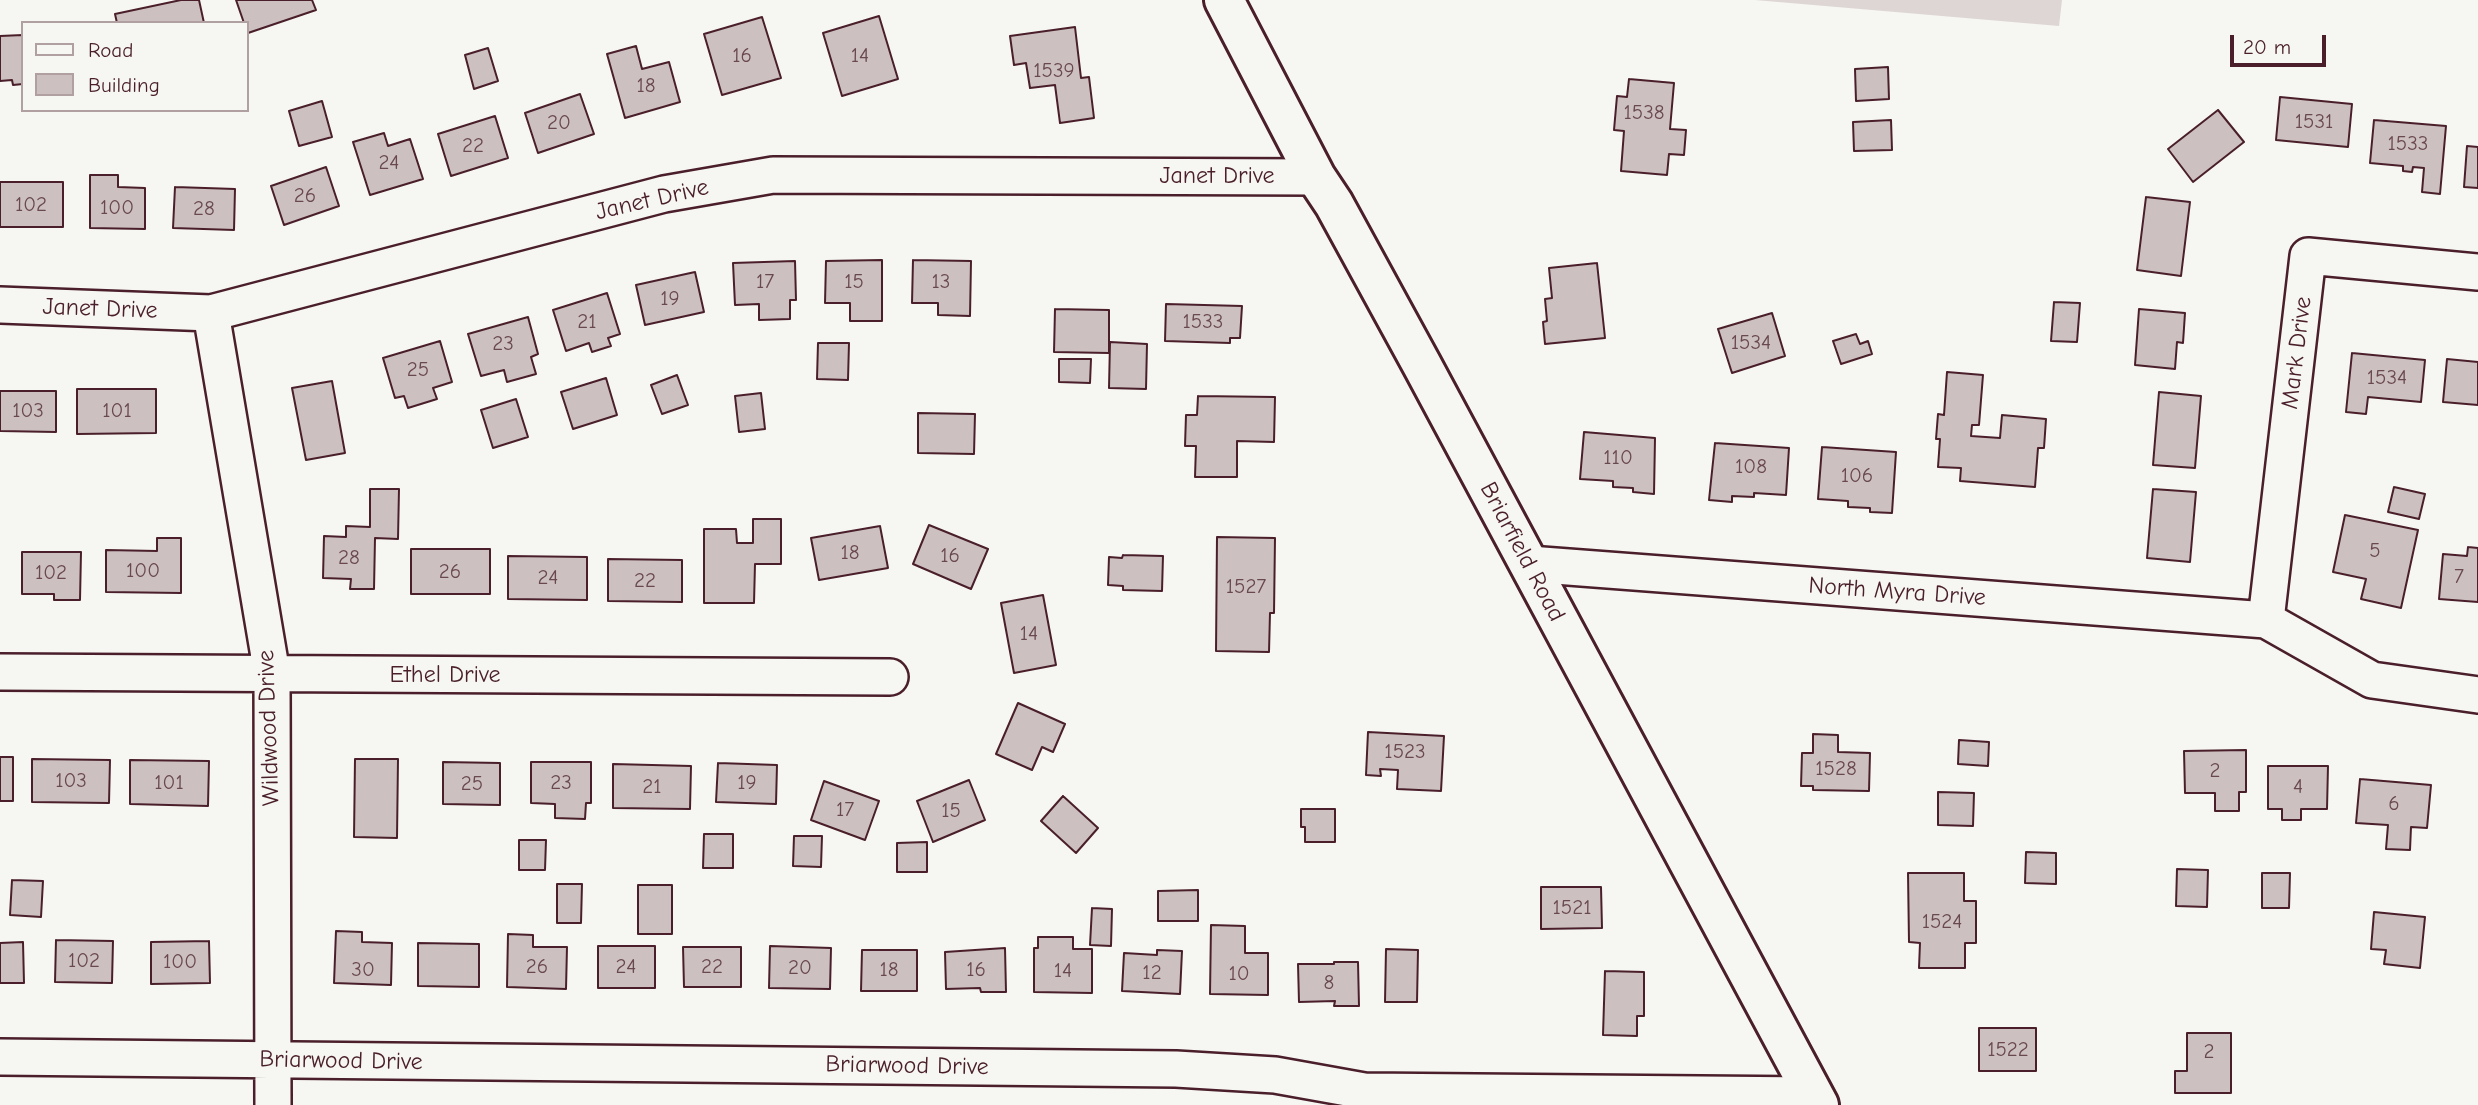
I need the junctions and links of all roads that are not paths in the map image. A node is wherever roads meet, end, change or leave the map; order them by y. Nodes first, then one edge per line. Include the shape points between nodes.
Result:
1 (1224, 0) edge
2 (1317, 177) junction
3 (2478, 272) edge
4 (0, 305) edge
5 (211, 313) junction
6 (1529, 564) junction
7 (2266, 620) junction
8 (0, 672) edge
9 (272, 674) junction
10 (890, 677) dead end
11 (2478, 695) edge
12 (0, 1057) edge
13 (274, 1060) junction
14 (1816, 1100) edge
15 (274, 1105) edge

1 - 2 main road, Briarfield Road
2 - 5 street, Janet Drive via 773,175 664,194
2 - 6 main road, Briarfield Road
3 - 7 street, Mark Drive via 2308,256
4 - 5 street, Janet Drive
5 - 9 street, Wildwood Drive
6 - 7 street, North Myra Drive
6 - 14 main road, Briarfield Road
7 - 11 street via 2372,680
8 - 9 street, Ethel Drive
9 - 10 street, Ethel Drive
9 - 13 street, Wildwood Drive
12 - 13 street, Briarwood Drive
13 - 14 street, Briarwood Drive via 1176,1069 1275,1075 1364,1091
13 - 15 street, Wildwood Drive

